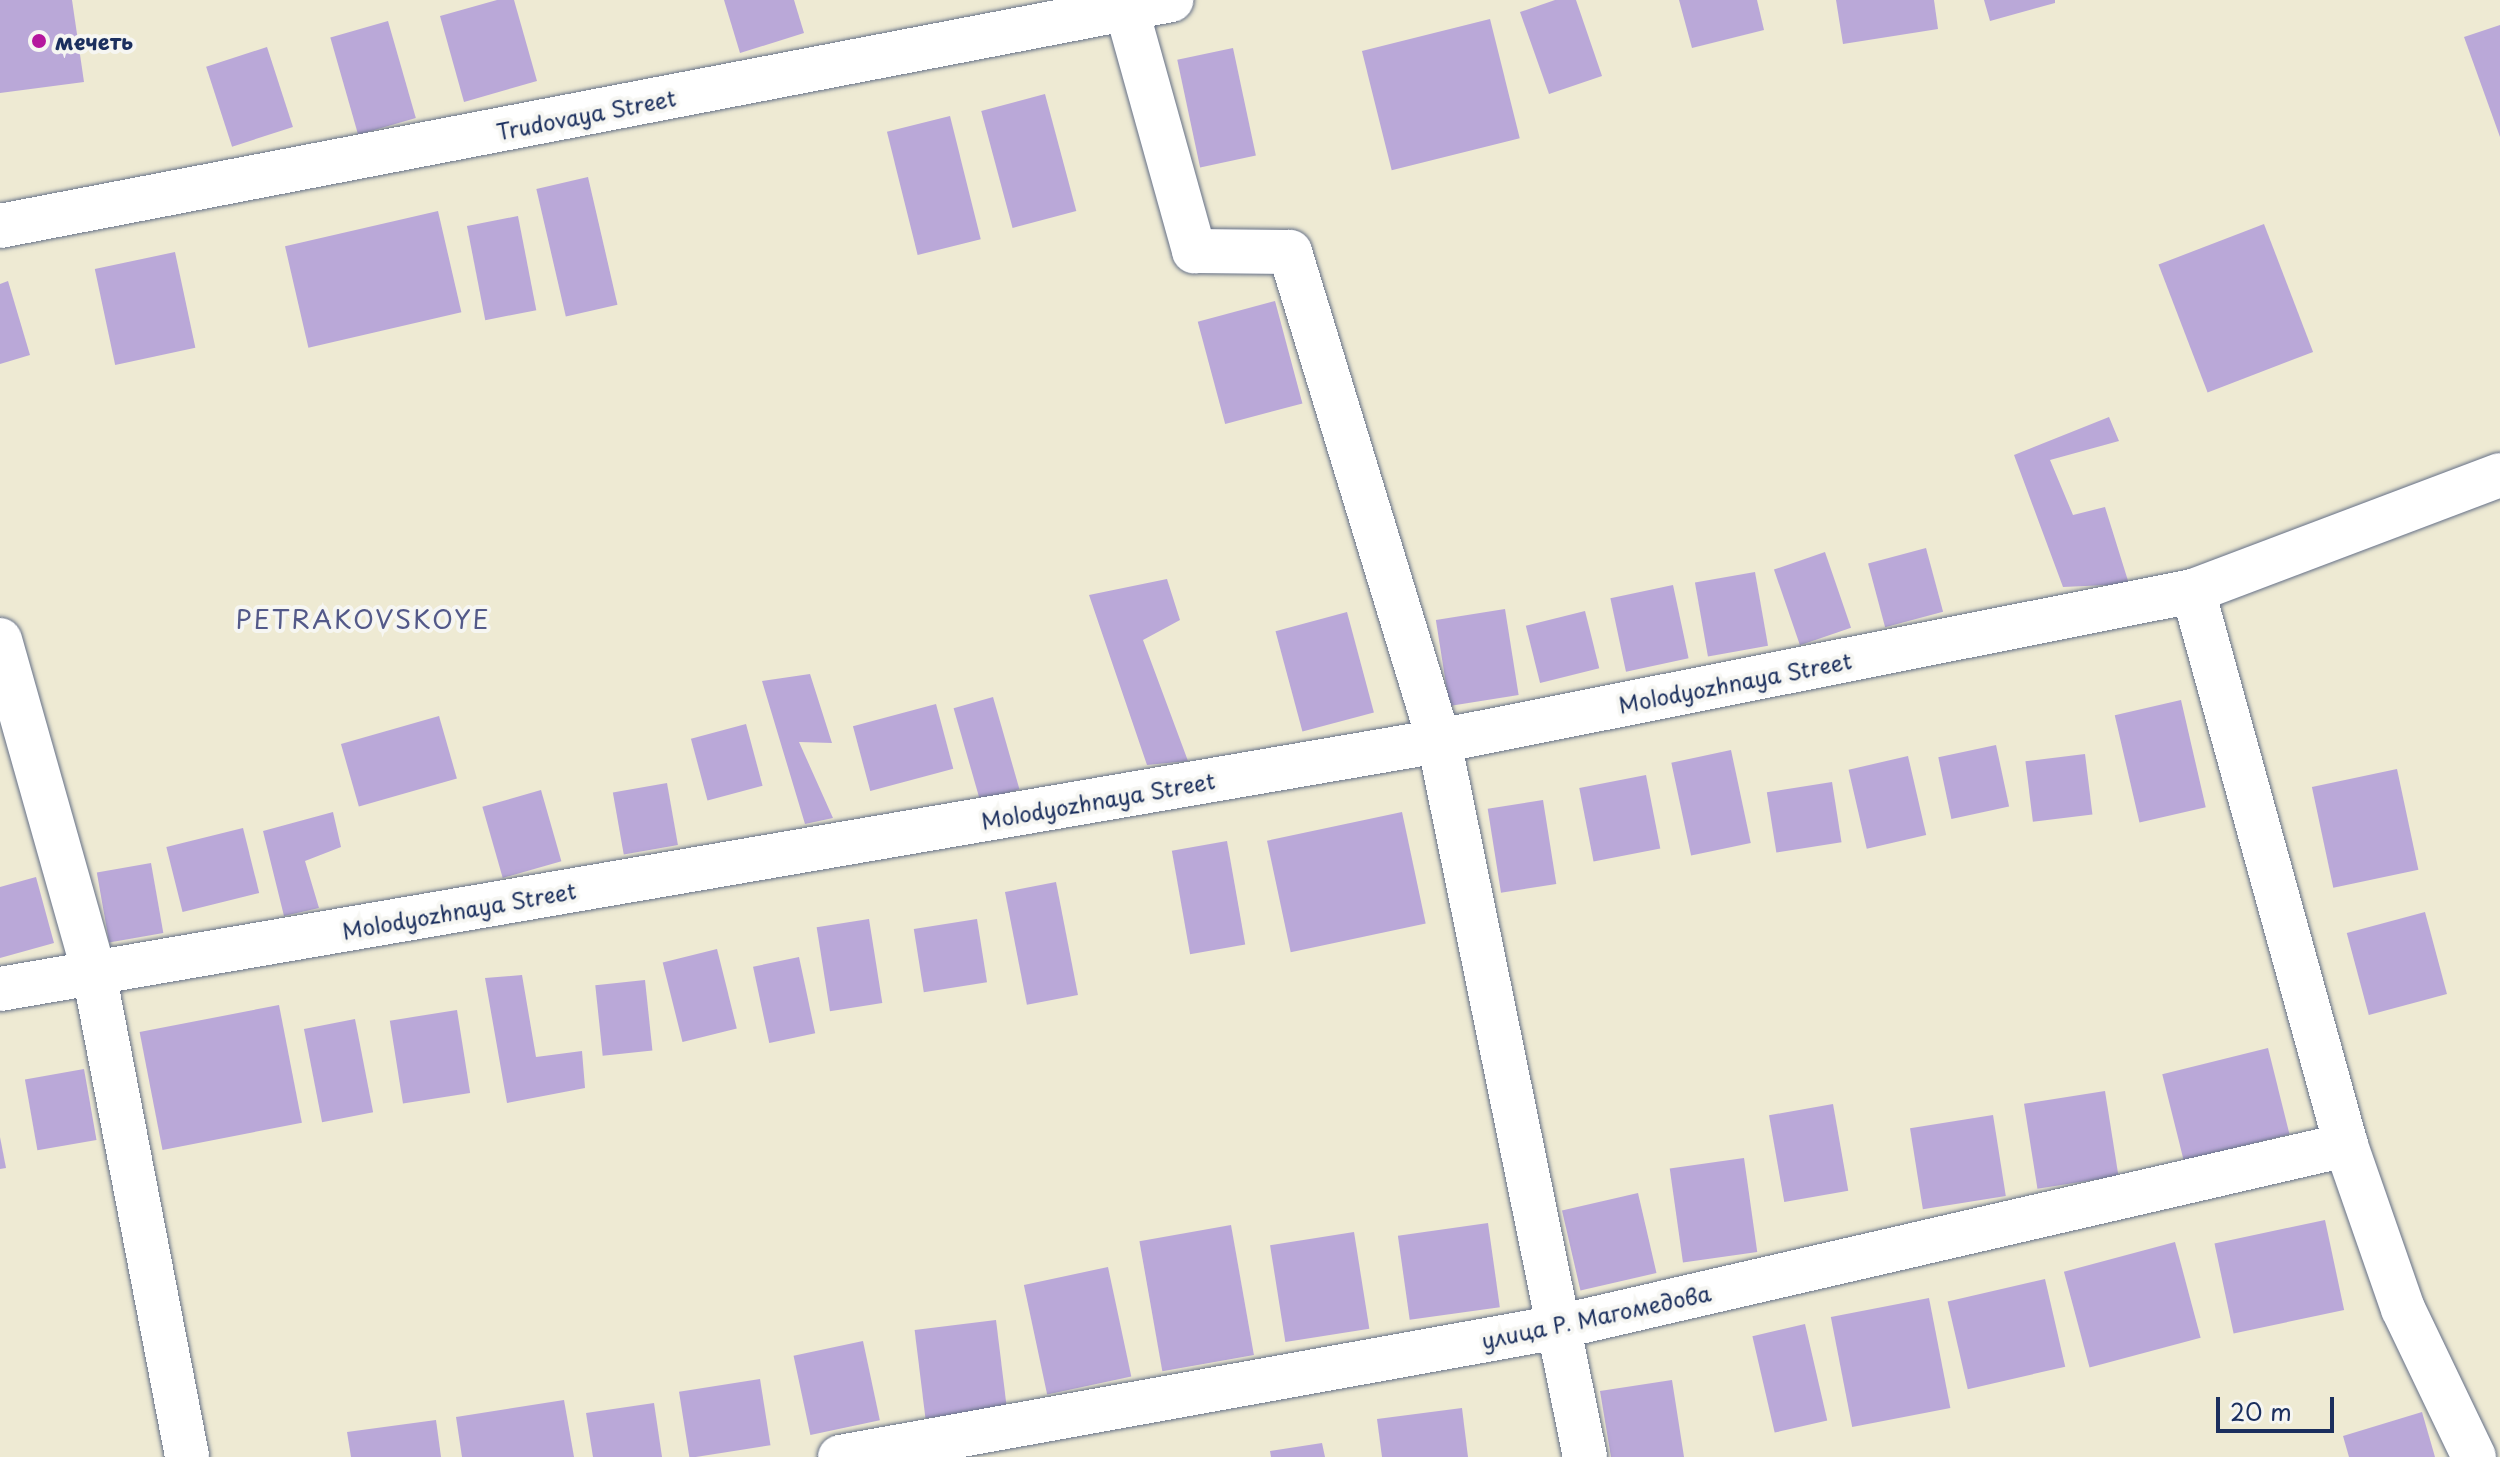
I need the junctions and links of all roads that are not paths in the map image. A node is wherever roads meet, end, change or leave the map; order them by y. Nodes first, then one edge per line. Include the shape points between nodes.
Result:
1 (1171, 0) edge
2 (1125, 5) edge
3 (0, 226) edge
4 (2500, 475) edge
5 (2193, 591) junction
6 (0, 640) edge
7 (1439, 741) junction
8 (94, 973) junction
9 (0, 989) edge
10 (2346, 1145) junction
11 (1558, 1327) junction
12 (187, 1457) edge
13 (840, 1457) edge
14 (1585, 1457) edge
15 (2474, 1457) edge

1 - 2 street, Trudovaya Street
2 - 3 street, Trudovaya Street
2 - 7 street via 1194,251 1290,252
4 - 5 street, Molodyozhnaya Street
5 - 7 street, Molodyozhnaya Street
5 - 10 street
6 - 8 street
7 - 8 street, Molodyozhnaya Street
7 - 11 street
8 - 9 street, Molodyozhnaya Street
8 - 12 street
10 - 11 street, улица Р. Магомедова
10 - 15 street via 2403,1309
11 - 13 street, улица Р. Магомедова
11 - 14 street

